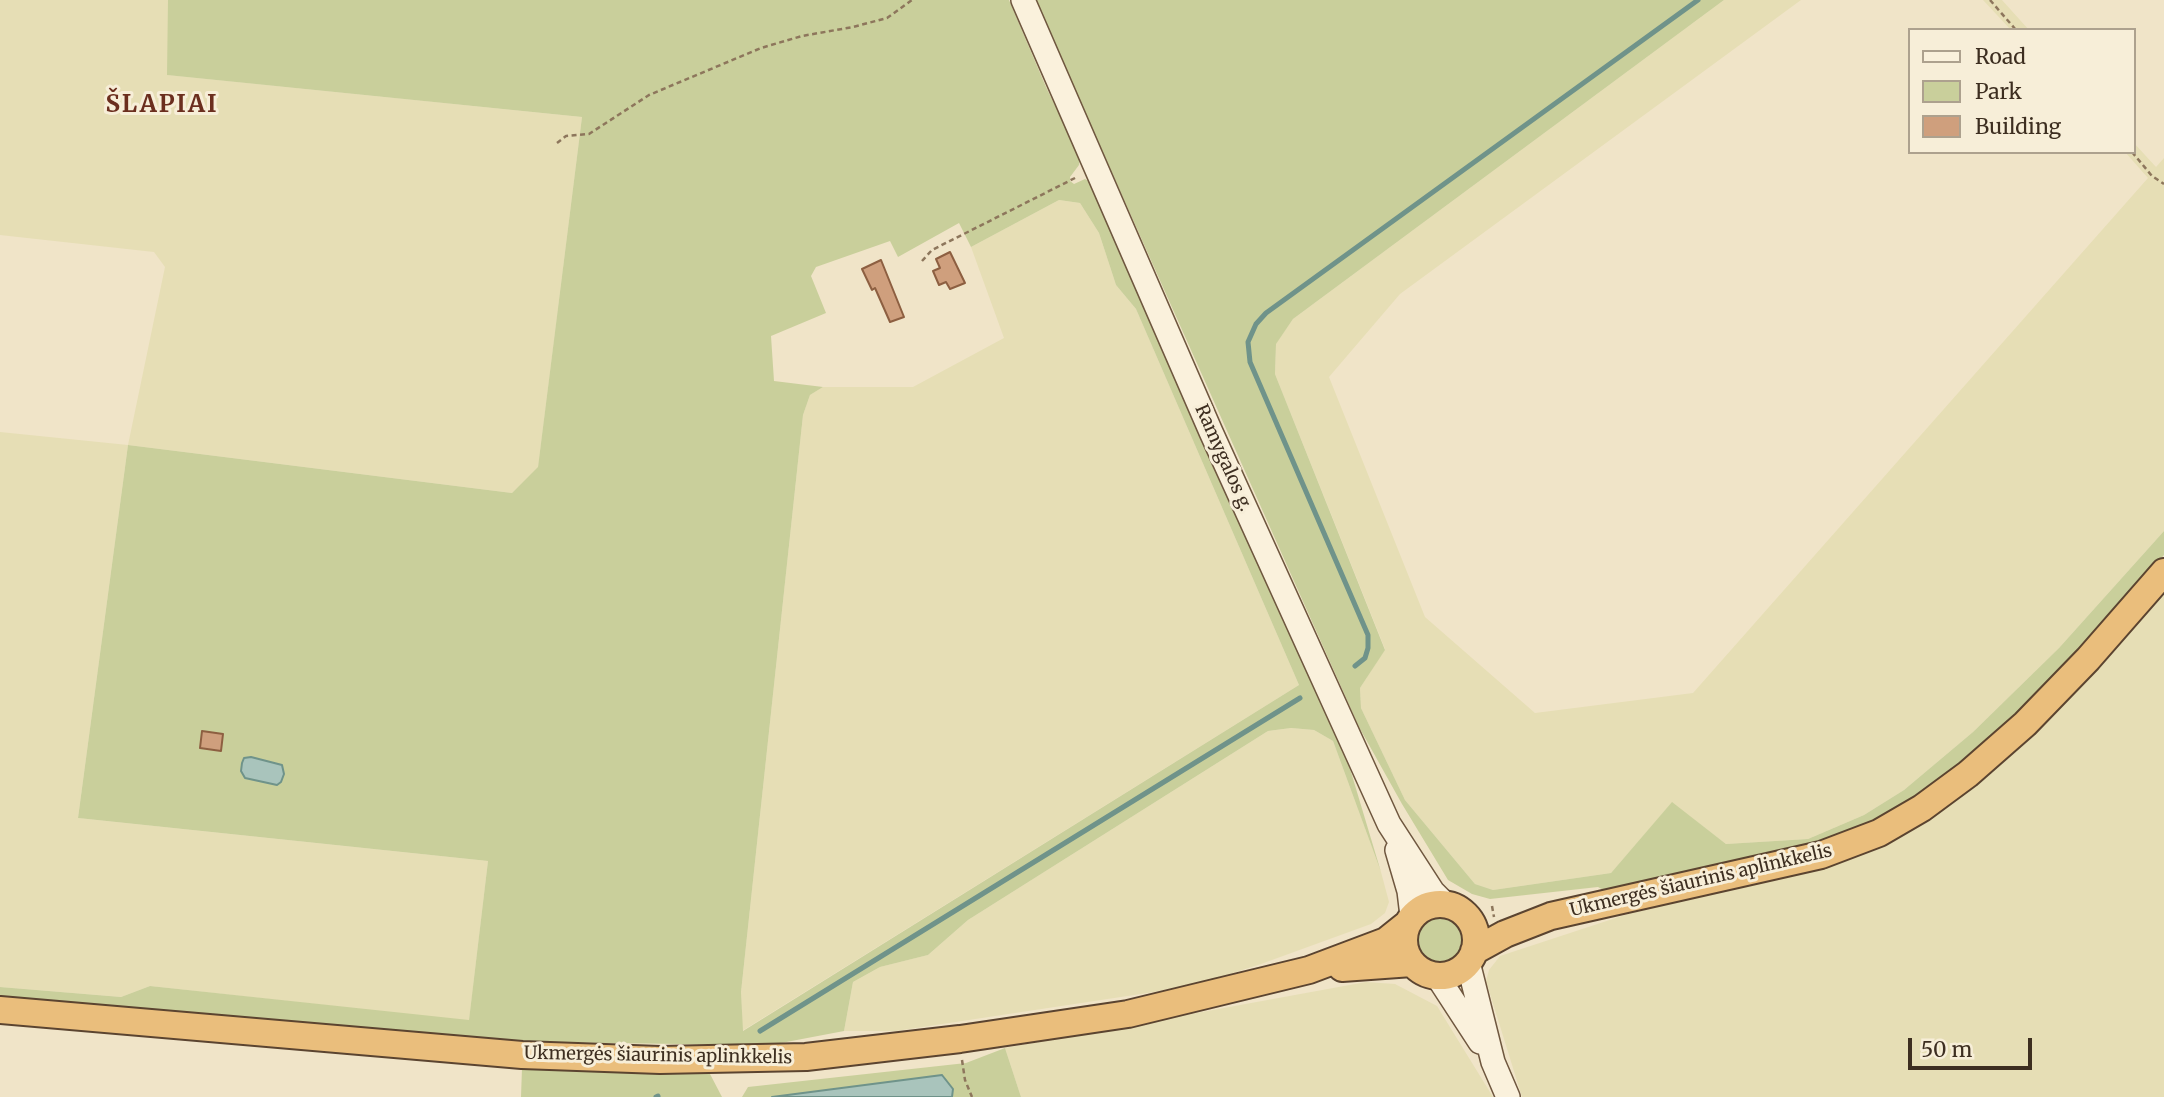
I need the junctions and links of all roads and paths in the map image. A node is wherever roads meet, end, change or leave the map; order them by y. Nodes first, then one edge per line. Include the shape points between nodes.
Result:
1 (912, 0) edge
2 (1023, 0) edge
3 (1990, 0) edge
4 (2014, 28) edge
5 (557, 143) dead end
6 (2134, 154) edge
7 (1095, 167) junction
8 (2164, 184) edge
9 (922, 261) dead end
10 (2164, 572) edge
11 (1389, 824) junction
12 (1473, 908) junction
13 (1551, 916) junction
14 (1409, 921) junction
15 (1471, 956) junction
16 (1412, 963) junction
17 (1309, 970) junction
18 (1437, 976) junction
19 (0, 1010) edge
20 (960, 1040) junction
21 (1493, 1062) junction
22 (972, 1097) edge
23 (1507, 1097) edge

1 - 5 path via 887,18 803,36 748,54 649,95 589,134 566,136
2 - 7 main road, Ramygalos g.
3 - 4 path
6 - 8 path
7 - 9 path via 932,250
7 - 11 main road, Ramygalos g.
10 - 13 highway, Ukmergės šiaurinis aplinkkelis via 2025,724 1968,775 1879,833 1821,855
11 - 12 main road, Ramygalos g. via 1433,892
11 - 14 main road via 1409,891
12 - 13 highway, Ukmergės šiaurinis aplinkkelis via 1503,918
12 - 14 highway via 1427,906
12 - 15 highway
13 - 15 highway, Ukmergės šiaurinis aplinkkelis via 1505,934
14 - 16 highway via 1404,939
14 - 17 highway, Ukmergės šiaurinis aplinkkelis via 1387,941
15 - 18 highway via 1454,972
15 - 21 main road
16 - 17 highway, Ukmergės šiaurinis aplinkkelis
16 - 18 highway
17 - 20 highway, Ukmergės šiaurinis aplinkkelis via 1128,1014
18 - 21 main road
19 - 20 highway, Ukmergės šiaurinis aplinkkelis via 579,1058 806,1057
20 - 22 path
21 - 23 main road

